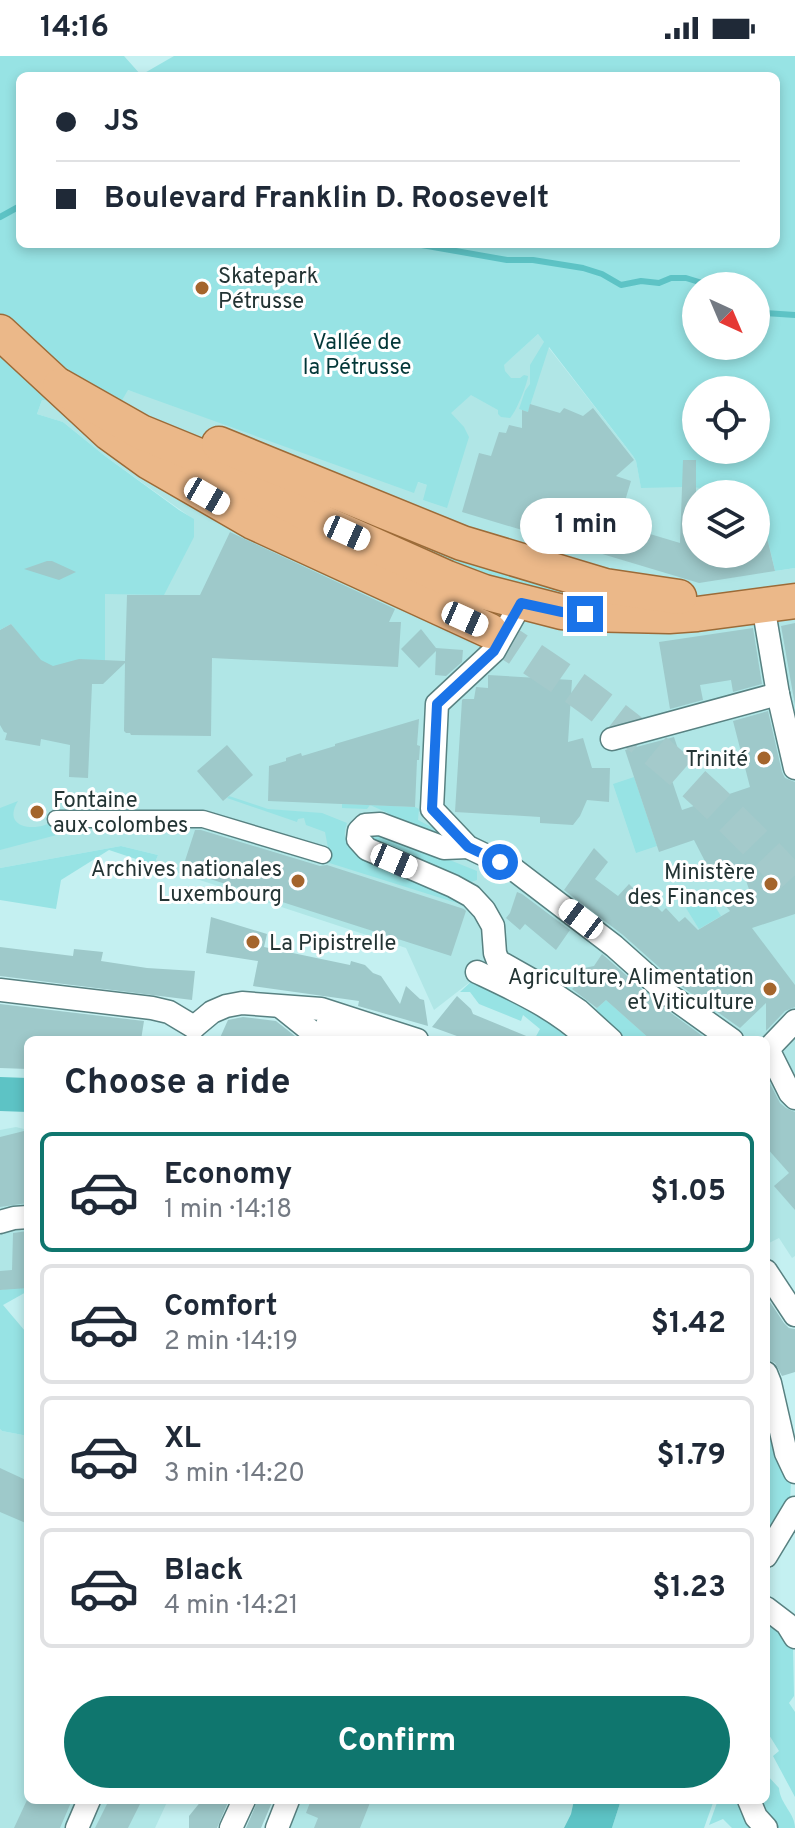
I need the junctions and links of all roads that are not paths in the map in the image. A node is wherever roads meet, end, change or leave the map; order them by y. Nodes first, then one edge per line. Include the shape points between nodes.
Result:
1 (0, 332) edge
2 (244, 482) junction
3 (329, 506) junction
4 (596, 593) junction
5 (521, 603) junction
6 (771, 604) edge
7 (490, 631) tunnel mouth
8 (778, 694) junction
9 (612, 739) dead end
10 (795, 768) edge
11 (56, 819) dead end
12 (468, 847) junction
13 (323, 855) dead end
14 (477, 972) dead end
15 (0, 990) edge
16 (281, 1007) junction
17 (795, 1021) edge
18 (196, 1033) edge
19 (317, 1036) edge
20 (354, 1036) edge
21 (405, 1036) edge
22 (585, 1036) edge
23 (607, 1036) edge
24 (726, 1036) edge
25 (770, 1046) edge
26 (770, 1055) edge
27 (795, 1098) edge
28 (24, 1217) edge
29 (0, 1222) edge
30 (770, 1277) edge
31 (795, 1315) edge
32 (770, 1383) edge
33 (795, 1472) edge
34 (795, 1508) edge
35 (770, 1549) edge
36 (770, 1611) edge
37 (795, 1637) edge
38 (87, 1804) edge
39 (242, 1804) edge
40 (286, 1804) edge
41 (751, 1804) edge
42 (77, 1828) edge
43 (231, 1828) edge
44 (277, 1828) edge
45 (766, 1828) edge

1 - 2 main road via 60,386
2 - 3 main road
2 - 7 main road via 284,537
3 - 4 main road via 462,543
3 - 5 main road via 447,578
4 - 5 main road via 562,612
4 - 6 main road
5 - 12 street via 494,651 437,704 432,809
6 - 8 street
8 - 9 street
8 - 10 street
11 - 13 street via 203,819
12 - 23 street via 444,848 380,824 365,825 358,839 367,849 471,896 493,926 498,961 578,1010
12 - 24 street via 536,885
14 - 22 street via 536,1001
15 - 18 street via 152,1008 169,1012
16 - 18 street via 226,1006 212,1012
16 - 19 street
16 - 20 street
16 - 21 street via 321,1009
17 - 25 street
26 - 27 street
28 - 29 street
30 - 31 street
32 - 33 street
34 - 35 street
36 - 37 street
38 - 42 street
39 - 43 street
40 - 44 street
41 - 45 street

